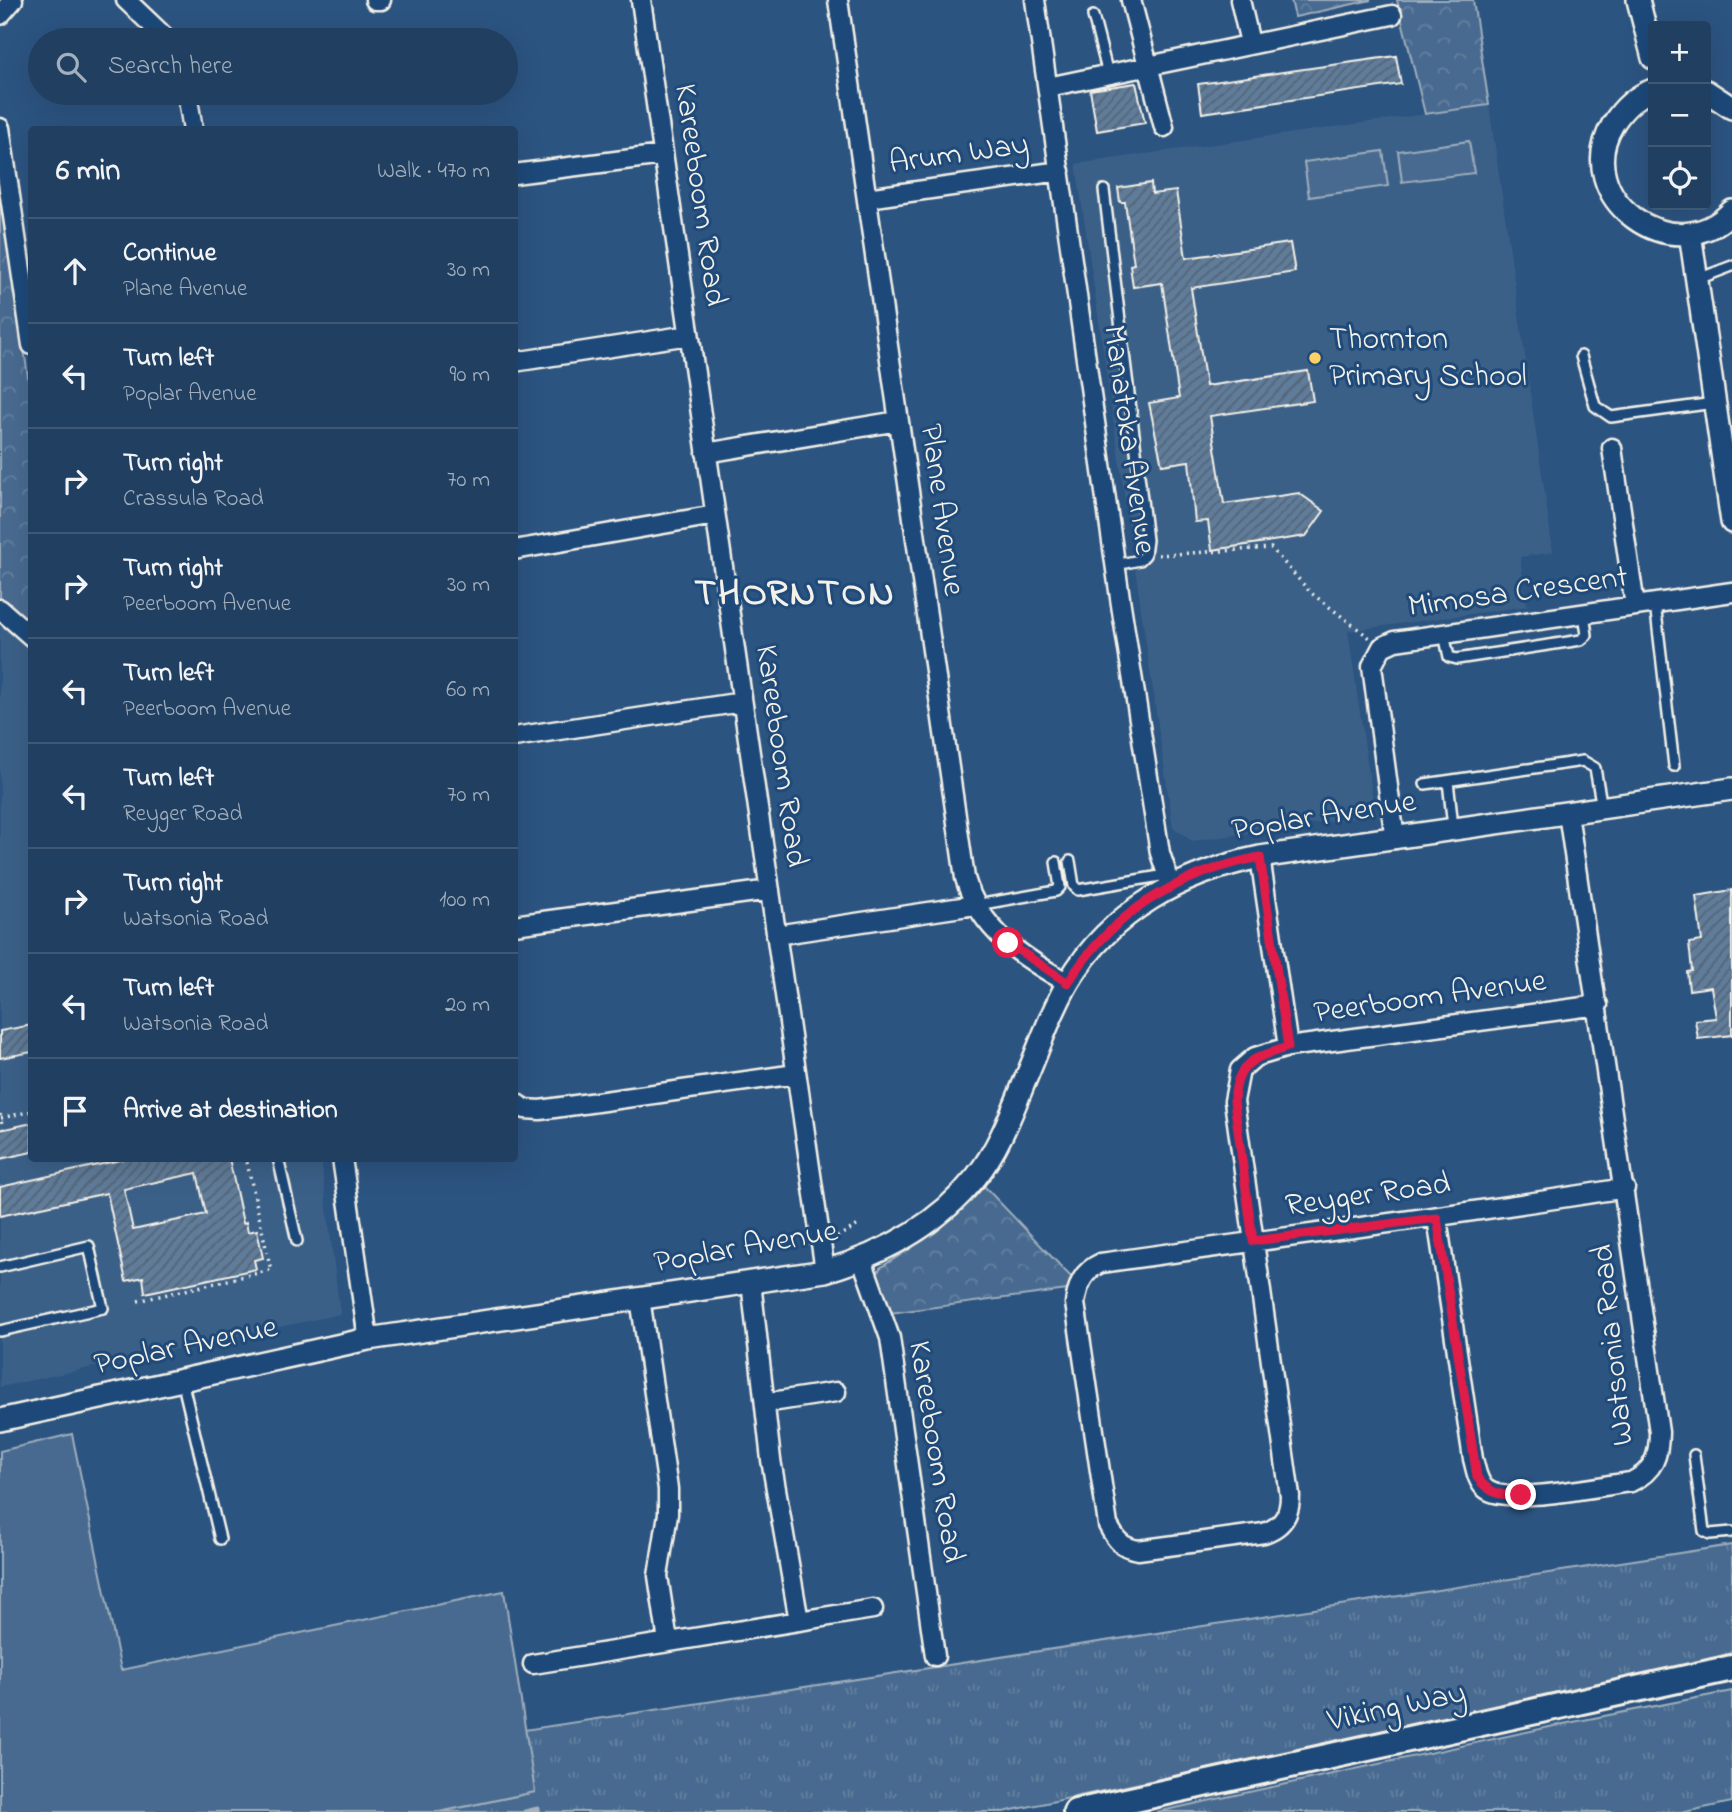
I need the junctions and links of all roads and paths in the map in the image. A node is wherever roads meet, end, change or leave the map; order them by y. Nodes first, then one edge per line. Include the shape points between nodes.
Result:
1 (13, 0) edge
2 (126, 0) edge
3 (375, 0) edge
4 (381, 0) edge
5 (641, 0) edge
6 (838, 0) edge
7 (1035, 0) edge
8 (1131, 0) edge
9 (1240, 0) edge
10 (1638, 0) edge
11 (0, 15) edge
12 (1392, 15) dead end
13 (1093, 16) dead end
14 (155, 28) edge
15 (1648, 39) edge
16 (1250, 43) junction
17 (1147, 65) junction
18 (1108, 74) junction
19 (1048, 87) junction
20 (1648, 93) edge
21 (1711, 94) edge
22 (189, 105) edge
23 (1732, 108) edge
24 (191, 126) edge
25 (1164, 127) dead end
26 (0, 128) edge
27 (663, 155) junction
28 (1060, 171) junction
29 (518, 173) edge
30 (1104, 190) dead end
31 (867, 198) junction
32 (1732, 211) edge
33 (1690, 233) junction
34 (1732, 265) edge
35 (1696, 280) junction
36 (28, 318) edge
37 (689, 335) junction
38 (1581, 356) dead end
39 (518, 361) edge
40 (1714, 404) junction
41 (898, 421) junction
42 (1612, 448) dead end
43 (706, 453) junction
44 (1729, 474) edge
45 (715, 515) junction
46 (1732, 522) edge
47 (518, 549) edge
48 (1145, 555) junction
49 (1115, 565) junction
50 (1732, 592) edge
51 (1655, 603) junction
52 (1635, 606) junction
53 (0, 609) edge
54 (1584, 613) junction
55 (28, 634) edge
56 (1444, 634) junction
57 (1382, 647) junction
58 (742, 702) junction
59 (518, 736) edge
60 (1674, 766) dead end
61 (1448, 781) junction
62 (1425, 784) dead end
63 (1732, 789) edge
64 (1602, 808) junction
65 (1568, 813) junction
66 (1453, 829) junction
67 (1395, 838) junction
68 (1260, 857) junction
69 (1070, 861) dead end
70 (1056, 862) dead end
71 (1169, 880) junction
72 (770, 890) junction
73 (975, 905) junction
74 (518, 924) edge
75 (776, 934) junction
76 (1068, 983) junction
77 (1598, 1005) junction
78 (1288, 1047) junction
79 (796, 1074) junction
80 (518, 1105) edge
81 (28, 1112) edge
82 (0, 1116) edge
83 (4, 1129) dead end
84 (247, 1162) edge
85 (279, 1162) edge
86 (343, 1162) edge
87 (1625, 1188) junction
88 (1437, 1218) junction
89 (860, 1224) dead end
90 (297, 1241) dead end
91 (830, 1241) dead end
92 (1253, 1241) junction
93 (862, 1260) junction
94 (0, 1266) edge
95 (825, 1271) junction
96 (1082, 1278) joint
97 (751, 1282) junction
98 (640, 1298) junction
99 (138, 1301) dead end
100 (0, 1331) edge
101 (368, 1339) junction
102 (182, 1380) junction
103 (836, 1392) dead end
104 (765, 1403) junction
105 (0, 1418) edge
106 (1694, 1455) dead end
107 (1732, 1532) edge
108 (220, 1539) dead end
109 (873, 1609) dead end
110 (799, 1621) junction
111 (668, 1642) junction
112 (935, 1656) dead end
113 (533, 1664) dead end
114 (1732, 1668) edge
115 (1076, 1812) edge

1 - 11 street
2 - 14 street
3 - 4 street
5 - 27 street, Kareeboom Road
6 - 31 street, Plane Avenue
7 - 19 street, Manatoka Avenue
8 - 17 street
9 - 16 street
10 - 15 street
12 - 16 street
13 - 18 lane
16 - 17 street
17 - 18 street
17 - 25 street
18 - 19 street
19 - 28 street, Manatoka Avenue
20 - 33 street via 1630,103 1610,129 1604,155 1607,181 1619,205 1639,222 1663,232
21 - 23 street
22 - 24 street
26 - 36 street
27 - 29 street
27 - 37 street, Kareeboom Road
28 - 31 street, Arum Way
28 - 49 street, Manatoka Avenue
30 - 48 lane via 1147,540
31 - 41 street, Plane Avenue
32 - 33 street via 1717,223
33 - 35 street
34 - 35 lane
35 - 40 street
37 - 39 street
37 - 43 street, Kareeboom Road
38 - 40 lane via 1595,406 1611,417
40 - 44 street
41 - 43 street
41 - 73 street, Plane Avenue via 964,871
42 - 52 street
43 - 45 street, Kareeboom Road
44 - 46 street
45 - 47 street
45 - 58 street, Kareeboom Road
48 - 49 lane
48 - 57 path via 1272,548 1311,593
49 - 71 street, Manatoka Avenue via 1160,855
50 - 51 street, Mimosa Crescent
51 - 52 street, Mimosa Crescent
51 - 60 lane
52 - 54 street, Mimosa Crescent
53 - 55 street
54 - 56 street, Mimosa Crescent
54 - 56 lane via 1587,635 1581,640 1457,659 1449,657
56 - 57 street, Mimosa Crescent via 1395,640
57 - 67 street, Mimosa Crescent via 1372,666
58 - 59 street
58 - 72 street, Kareeboom Road
61 - 62 lane
61 - 64 lane via 1583,761 1595,768
61 - 66 lane
63 - 64 street, Poplar Avenue
64 - 65 street, Poplar Avenue
65 - 66 street, Poplar Avenue
65 - 77 street, Watsonia Road
66 - 67 street, Poplar Avenue
67 - 68 street, Poplar Avenue
68 - 71 street, Poplar Avenue
68 - 78 street
69 - 71 lane via 1078,890
70 - 73 lane via 1060,887 1056,891
71 - 76 street, Poplar Avenue via 1114,927
72 - 74 street
72 - 75 street, Kareeboom Road
73 - 75 street
73 - 76 street, Plane Avenue via 998,935
75 - 79 street, Kareeboom Road
76 - 93 street, Poplar Avenue via 1003,1132 976,1176 924,1226
77 - 78 street, Peerboom Avenue
77 - 87 street, Watsonia Road
78 - 92 street, Peerboom Avenue via 1255,1057 1240,1070 1235,1086
79 - 80 street via 540,1110
79 - 95 street, Kareeboom Road
81 - 82 path
82 - 83 path
84 - 99 path via 271,1270
85 - 90 lane
86 - 101 street
87 - 88 street, Reyger Road
87 - 88 street, Watsonia Road via 1659,1432 1654,1463 1645,1475 1631,1482 1503,1496 1486,1489 1477,1477
88 - 92 street, Reyger Road
89 - 91 path
92 - 96 street, Reyger Road via 1101,1263
92 - 96 street, Peerboom Avenue via 1290,1496 1284,1520 1264,1533 1138,1550 1116,1540 1108,1525 1075,1303
93 - 95 street, Poplar Avenue
93 - 112 street, Kareeboom Road via 890,1338
94 - 100 lane via 89,1246 103,1308
95 - 97 street, Poplar Avenue
97 - 98 street, Poplar Avenue
97 - 104 street
98 - 101 street, Poplar Avenue
98 - 111 street via 669,1501 658,1563
101 - 102 street, Poplar Avenue
102 - 105 street, Poplar Avenue
102 - 108 lane
103 - 104 street
104 - 110 street
106 - 107 lane via 1704,1531
109 - 110 street
110 - 111 street
111 - 113 street
114 - 115 main road, Viking Way

